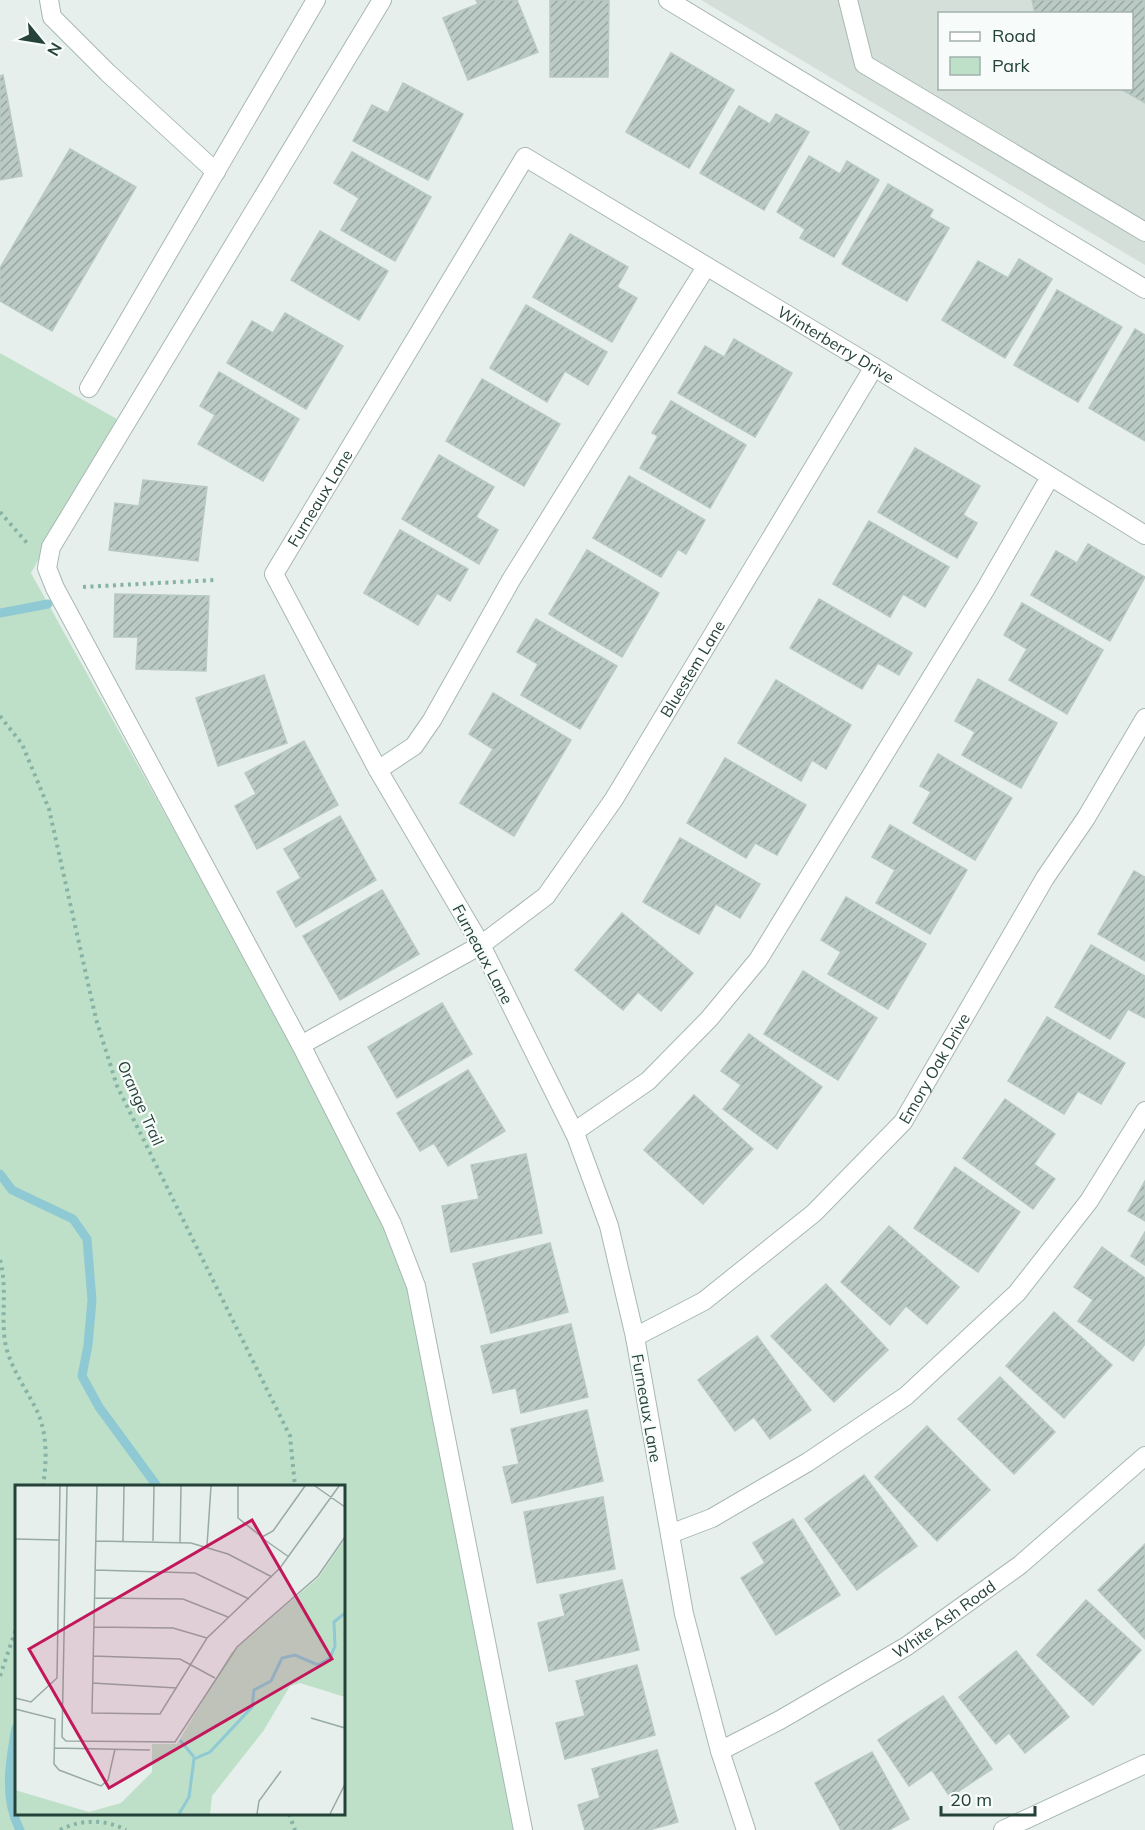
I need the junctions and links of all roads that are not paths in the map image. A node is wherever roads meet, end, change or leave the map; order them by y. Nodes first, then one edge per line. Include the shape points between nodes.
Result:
1 (49, 0) edge
2 (316, 0) edge
3 (382, 0) edge
4 (668, 0) edge
5 (848, 0) edge
6 (525, 157) joint
7 (216, 172) junction
8 (1145, 232) edge
9 (706, 267) junction
10 (1145, 289) edge
11 (874, 367) junction
12 (89, 388) dead end
13 (1050, 477) junction
14 (1145, 535) edge
15 (1145, 718) edge
16 (378, 770) junction
17 (481, 945) junction
18 (301, 1045) junction
19 (1145, 1111) edge
20 (574, 1132) junction
21 (634, 1337) junction
22 (1143, 1461) edge
23 (670, 1534) junction
24 (720, 1751) junction
25 (1145, 1764) edge
26 (523, 1830) edge
27 (746, 1830) edge
28 (1003, 1830) edge

1 - 7 street via 52,17
2 - 7 street
3 - 18 street via 51,547 47,568
4 - 10 street
5 - 8 street via 864,64
6 - 9 street, Winterberry Drive
6 - 16 street, Furneaux Lane via 274,574
7 - 12 street
9 - 11 street, Winterberry Drive
9 - 16 street via 535,541 432,720 414,746
11 - 13 street, Winterberry Drive
11 - 17 street, Bluestem Lane via 614,799 546,896
13 - 14 street, Winterberry Drive
13 - 20 street via 758,960 709,1019 648,1081
15 - 21 street, Emory Oak Drive via 1045,878 903,1122 814,1213 704,1301
16 - 17 street, Furneaux Lane
17 - 18 street, Bluestem Lane
17 - 20 street, Furneaux Lane
18 - 26 street via 392,1224 416,1286
19 - 23 street via 1089,1201 1017,1293 906,1396 808,1462 712,1518
20 - 21 street, Furneaux Lane via 609,1226
21 - 23 street, Furneaux Lane
22 - 24 street, White Ash Road via 1020,1565 907,1646
23 - 24 street, Furneaux Lane via 684,1614
24 - 27 street, Furneaux Lane
25 - 28 street

